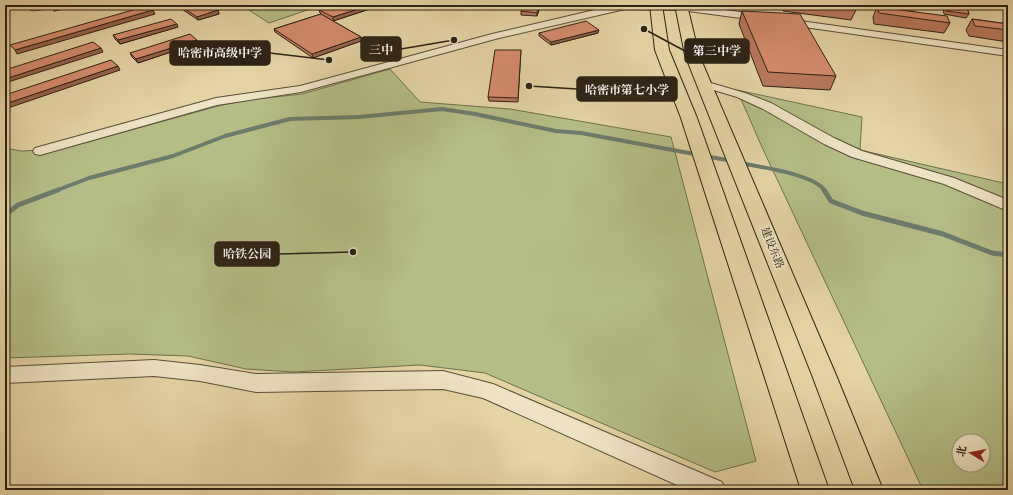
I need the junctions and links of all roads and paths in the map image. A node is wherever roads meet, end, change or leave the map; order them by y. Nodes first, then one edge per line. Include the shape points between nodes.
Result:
1 (48, 5) edge
2 (656, 5) edge
3 (681, 6) edge
4 (34, 8) dead end
5 (1008, 53) edge
6 (704, 84) junction
7 (40, 151) dead end
8 (1008, 206) edge
9 (5, 375) edge
10 (714, 490) edge
11 (815, 490) edge
12 (869, 490) edge

1 - 4 street
2 - 3 street
2 - 7 street via 625,6 496,36 301,90 216,102
2 - 11 main road via 662,50 689,118
3 - 5 street
3 - 6 main road, 建设东路 via 692,55
6 - 8 street via 767,106 857,154 949,181
6 - 12 main road, 建设东路
9 - 10 street via 154,368 256,383 443,380 486,390

